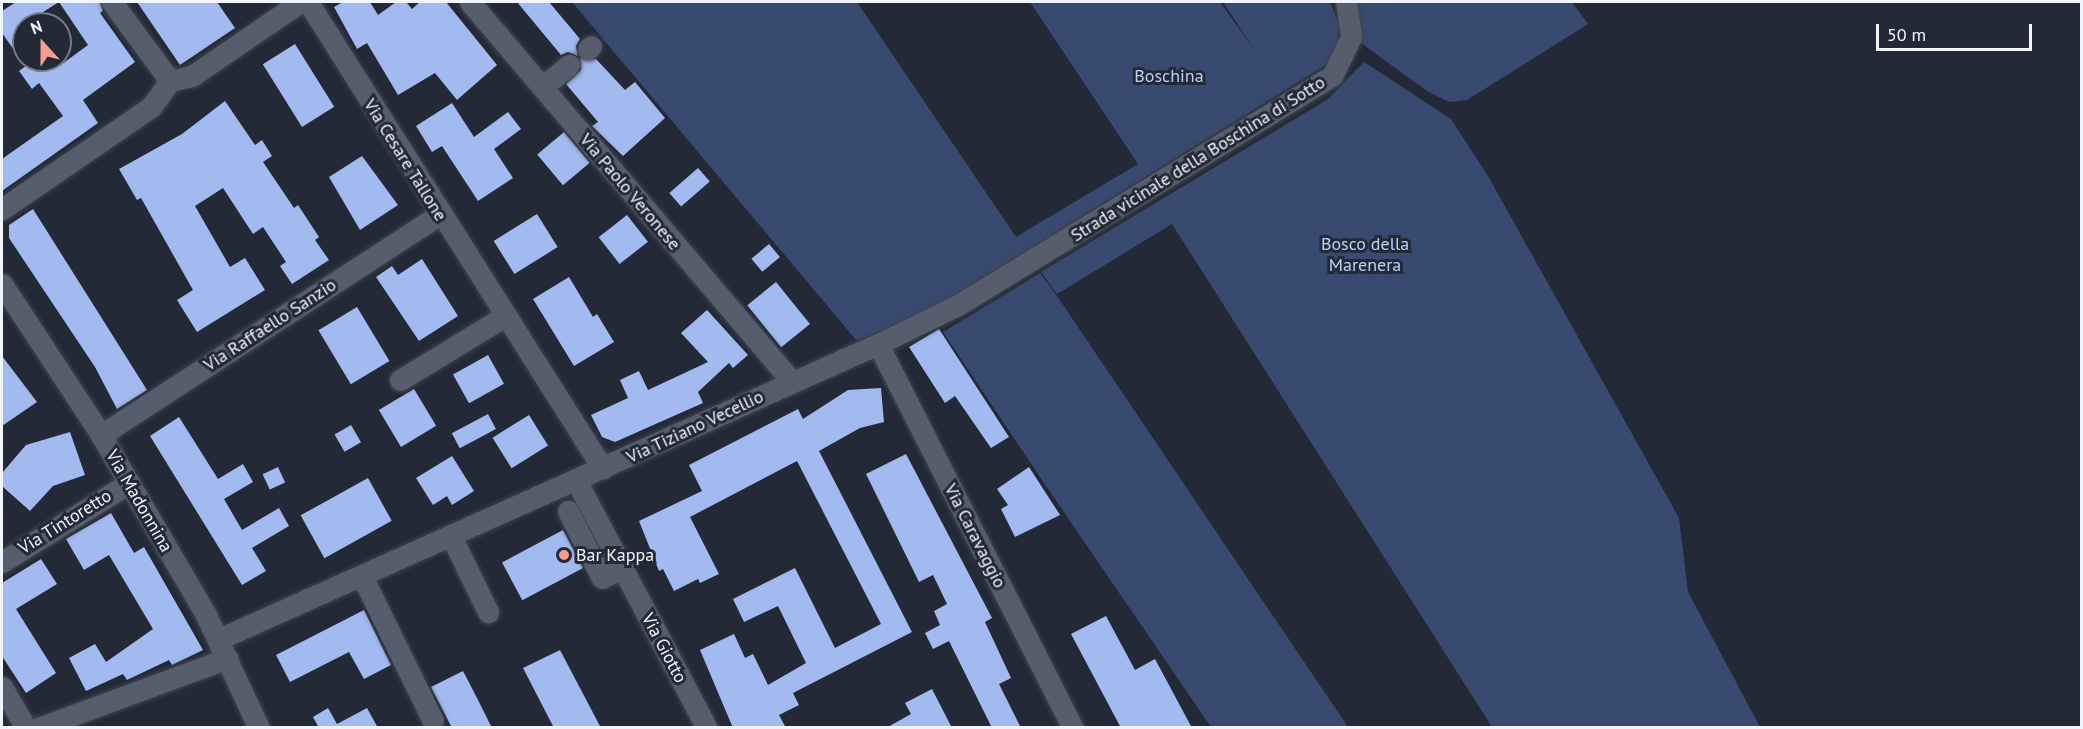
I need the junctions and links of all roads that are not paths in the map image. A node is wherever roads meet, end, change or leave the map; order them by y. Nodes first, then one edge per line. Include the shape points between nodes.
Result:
1 (112, 2) edge
2 (300, 2) edge
3 (308, 2) edge
4 (470, 2) edge
5 (1346, 2) edge
6 (569, 65) dead end
7 (170, 81) junction
8 (542, 87) junction
9 (2, 209) edge
10 (439, 215) junction
11 (2, 284) edge
12 (9, 310) edge
13 (505, 316) junction
14 (938, 316) joint
15 (878, 345) junction
16 (400, 380) dead end
17 (792, 382) junction
18 (101, 435) junction
19 (603, 469) junction
20 (576, 480) junction
21 (129, 483) junction
22 (568, 511) dead end
23 (451, 536) junction
24 (2, 562) edge
25 (622, 568) junction
26 (362, 576) junction
27 (488, 612) dead end
28 (223, 649) junction
29 (2, 687) edge
30 (433, 720) dead end
31 (1071, 727) edge
32 (26, 728) edge
33 (38, 728) edge
34 (259, 728) edge
35 (706, 728) edge

1 - 7 street
2 - 7 street via 192,76
3 - 10 street, Via Cesare Tallone
4 - 8 street, Via Paolo Veronese
5 - 14 street, Strada vicinale della Boschina di Sotto via 1351,38 1332,76
6 - 8 street
7 - 9 street via 151,107
8 - 17 street, Via Paolo Veronese
10 - 13 street, Via Cesare Tallone
10 - 18 street, Via Raffaello Sanzio
11 - 12 street, Via Madonnina
12 - 18 street, Via Madonnina
13 - 16 street
13 - 19 street, Via Cesare Tallone
14 - 15 street, Via Tiziano Vecellio
15 - 17 street, Via Tiziano Vecellio
15 - 31 street, Via Caravaggio
17 - 19 street, Via Tiziano Vecellio
18 - 21 street, Via Madonnina
19 - 20 street, Via Tiziano Vecellio
20 - 23 street, Via Tiziano Vecellio
20 - 25 street, Via Giotto
21 - 24 street, Via Tintoretto
21 - 28 street, Via Madonnina
22 - 25 street via 602,578
23 - 26 street, Via Tiziano Vecellio
23 - 27 street
25 - 35 street, Via Giotto
26 - 28 street, Via Tiziano Vecellio
26 - 30 street
28 - 33 street, Via Tiziano Vecellio
28 - 34 street, Via Madonnina
29 - 32 street

